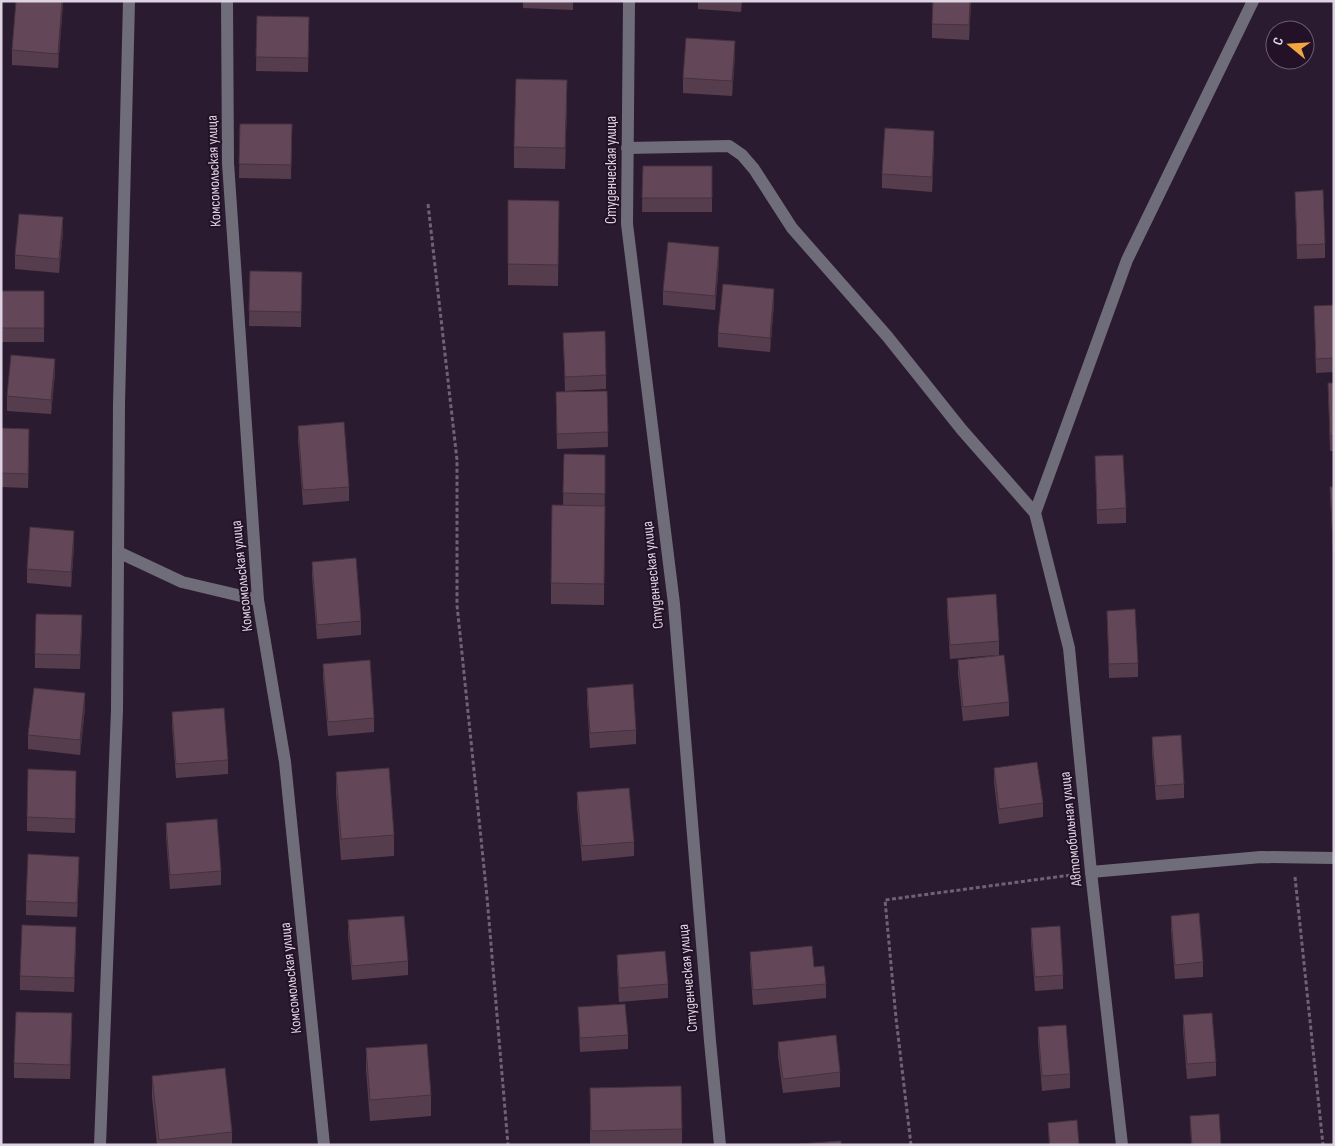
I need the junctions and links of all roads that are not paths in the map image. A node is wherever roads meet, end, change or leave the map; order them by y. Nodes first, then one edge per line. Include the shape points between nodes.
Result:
1 (129, 1) edge
2 (227, 1) edge
3 (629, 1) edge
4 (1253, 1) edge
5 (627, 148) junction
6 (1035, 513) junction
7 (118, 552) junction
8 (258, 600) junction
9 (1334, 858) edge
10 (1092, 872) junction
11 (100, 1145) edge
12 (324, 1145) edge
13 (720, 1145) edge
14 (1122, 1145) edge

1 - 7 street
2 - 8 street, Комсомольская улица via 228,163
3 - 5 street, Студенческая улица
4 - 6 street via 1127,260
5 - 6 street via 729,146 742,155 754,168 792,228
5 - 13 street, Студенческая улица via 627,224 674,604
6 - 10 street, Автомобильная улица via 1069,648
7 - 8 street via 182,582
7 - 11 street via 117,710
8 - 12 street, Комсомольская улица via 285,762
9 - 10 street via 1262,857
10 - 14 street, Автомобильная улица

